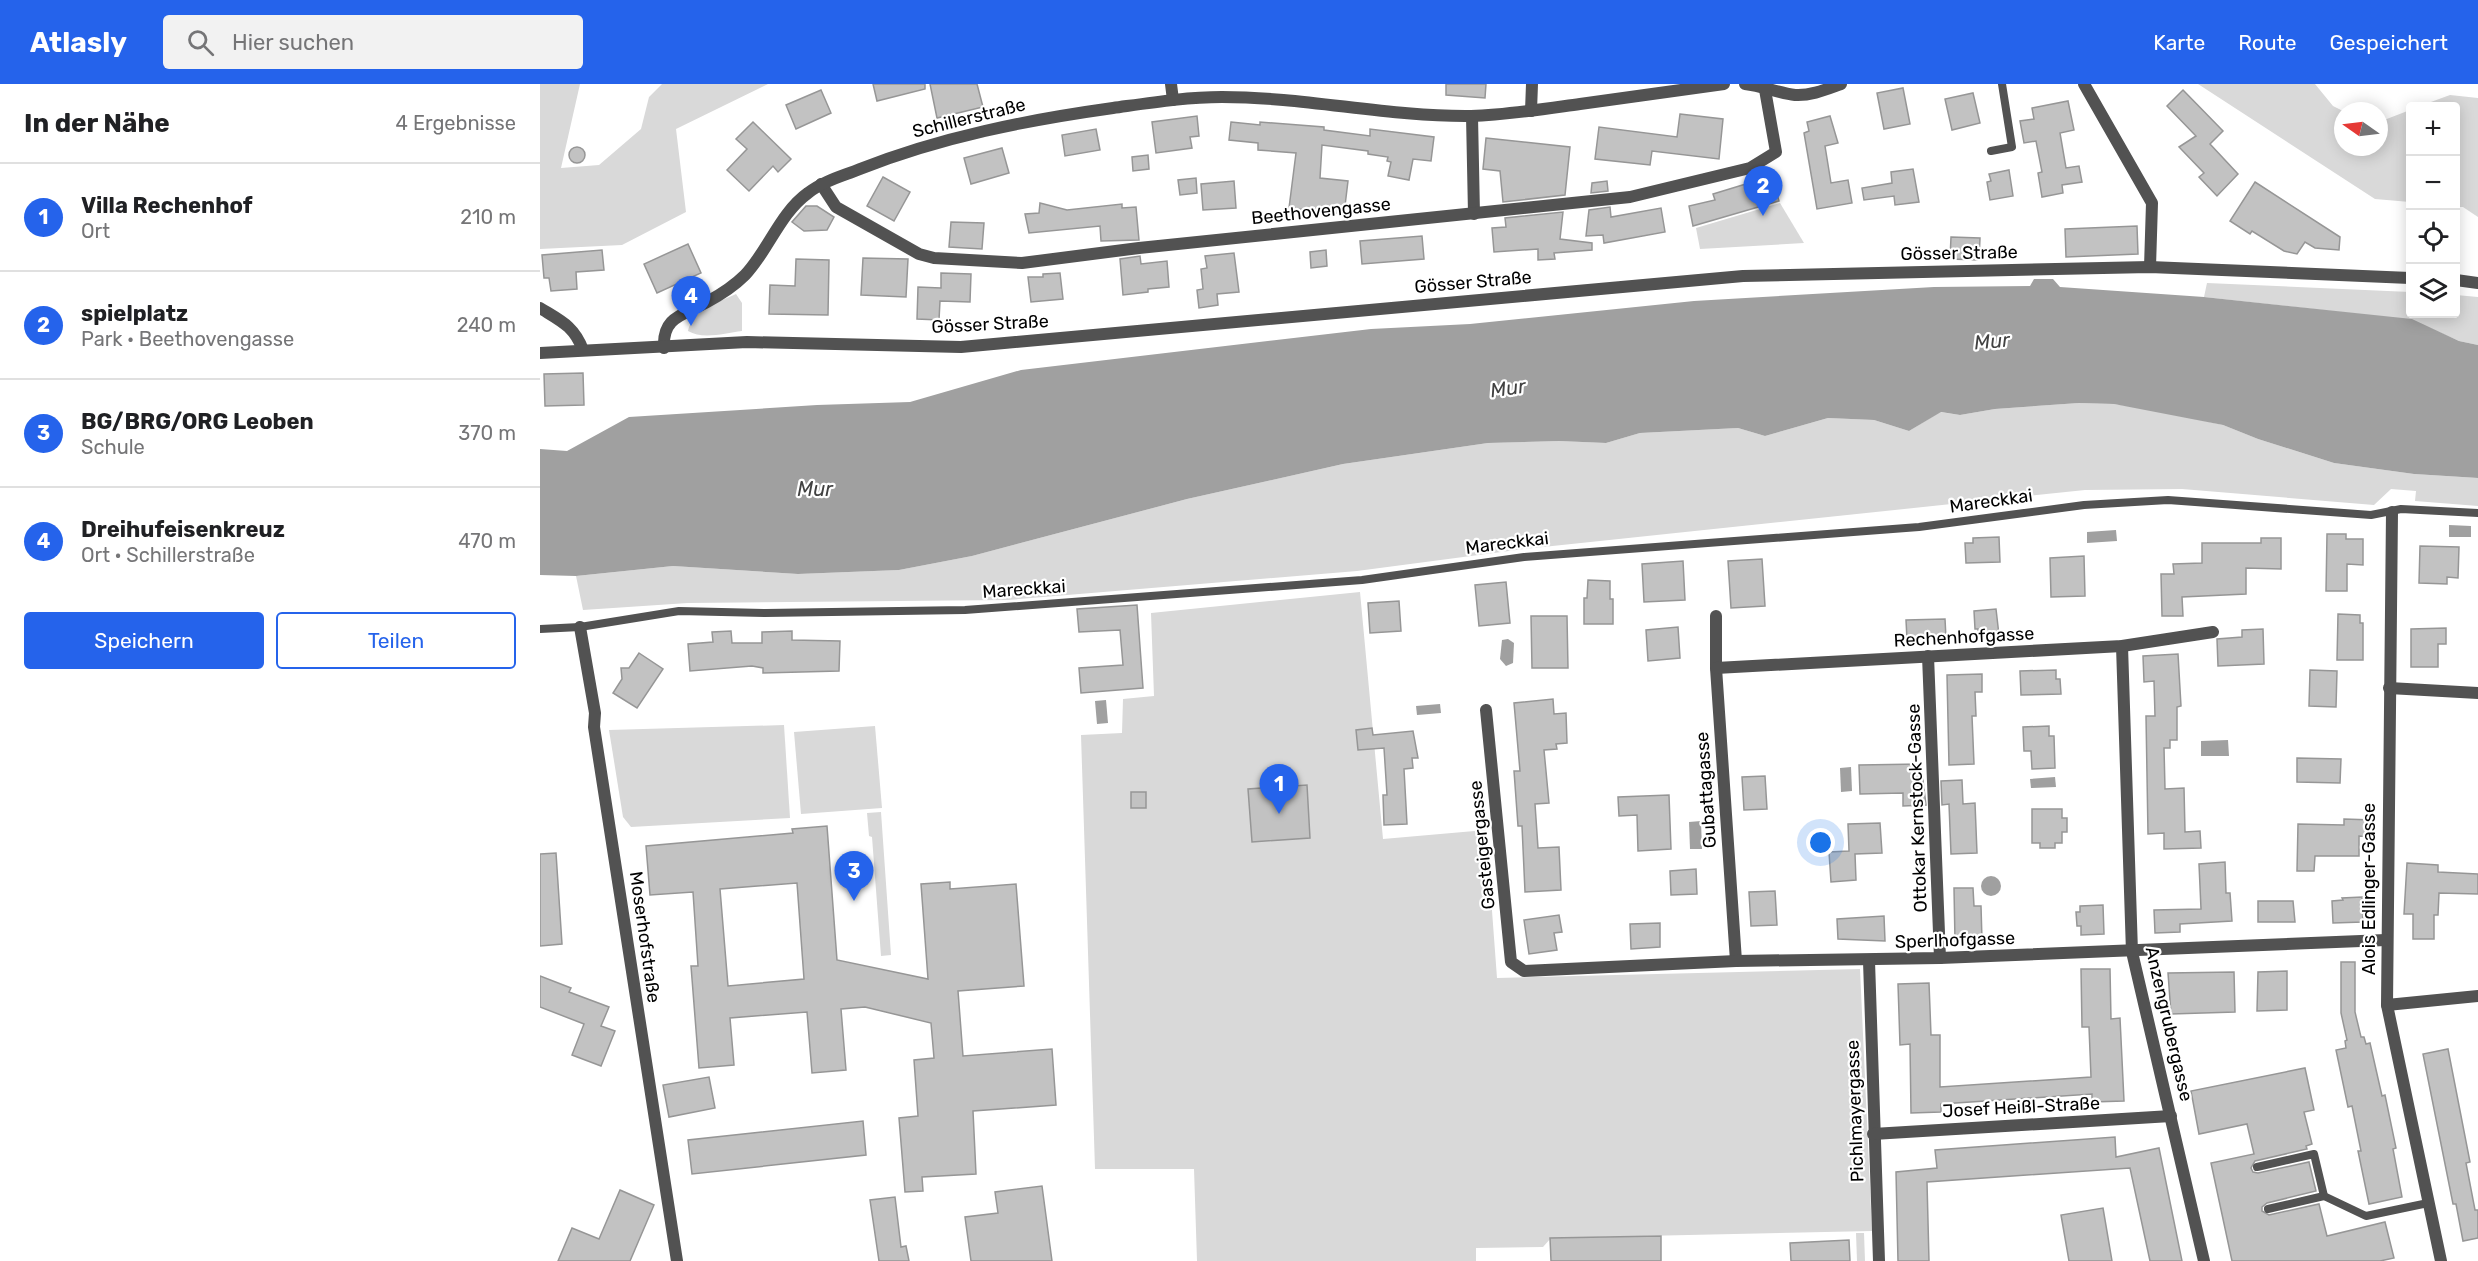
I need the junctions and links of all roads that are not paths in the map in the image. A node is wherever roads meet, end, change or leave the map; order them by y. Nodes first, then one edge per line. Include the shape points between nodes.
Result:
1 (1171, 84) edge
2 (1532, 84) edge
3 (1724, 84) edge
4 (1745, 84) edge
5 (1841, 84) edge
6 (2002, 84) edge
7 (2085, 84) edge
8 (1764, 85) edge
9 (1173, 100) junction
10 (1531, 111) junction
11 (1472, 116) junction
12 (1991, 151) dead end
13 (821, 184) junction
14 (1474, 214) junction
15 (2150, 267) junction
16 (2406, 278) edge
17 (2460, 281) edge
18 (2478, 283) edge
19 (540, 308) edge
20 (664, 348) junction
21 (583, 351) junction
22 (540, 353) edge
23 (2392, 512) junction
24 (2478, 513) edge
25 (1716, 616) dead end
26 (580, 627) junction
27 (540, 629) edge
28 (2212, 632) dead end
29 (2122, 646) junction
30 (1928, 656) junction
31 (1716, 668) junction
32 (2389, 688) junction
33 (2478, 693) edge
34 (1486, 710) dead end
35 (2386, 940) junction
36 (2132, 952) junction
37 (1940, 958) junction
38 (1736, 961) junction
39 (1869, 961) junction
40 (1524, 971) joint
41 (2478, 996) edge
42 (2387, 1005) junction
43 (2171, 1116) junction
44 (1873, 1134) junction
45 (2257, 1167) dead end
46 (2324, 1196) junction
47 (2428, 1203) junction
48 (2268, 1209) dead end
49 (675, 1258) edge
50 (1879, 1261) edge
51 (2204, 1261) edge
52 (2440, 1261) edge

1 - 9 street
2 - 10 street
3 - 10 street, Schillerstraße
4 - 8 street
5 - 8 street via 1796,95
6 - 12 lane via 2012,147
7 - 15 street via 2151,203
8 - 14 street, Beethovengasse via 1776,152 1750,168 1630,197
9 - 11 street, Schillerstraße via 1269,99
9 - 13 street, Schillerstraße via 994,128 894,155
10 - 11 street, Schillerstraße
11 - 14 street
13 - 14 street, Beethovengasse via 836,207 919,254 1023,263
13 - 20 street, Schillerstraße via 805,194 746,274 728,290 669,323
15 - 16 street, Gösser Straße
15 - 20 street, Gösser Straße via 1743,276 961,347 747,342
17 - 18 street
19 - 21 street via 569,325
20 - 21 street, Gösser Straße
21 - 22 street, Gösser Straße
23 - 24 lane, Mareckkai via 2401,509
23 - 26 lane, Mareckkai via 2371,515 2168,500 2084,505 1919,527 1524,557 1362,580 965,610 680,611
23 - 32 street, Alois Edlinger-Gasse
25 - 31 street, Gubattagasse
26 - 27 lane, Mareckkai
26 - 49 street, Moserhofstraße
28 - 29 street, Rechenhofgasse
29 - 30 street, Rechenhofgasse
29 - 36 street, Anzengrubergasse
30 - 31 street, Rechenhofgasse
30 - 37 street, Ottokar Kernstock-Gasse
31 - 38 street, Gubattagasse
32 - 33 street
32 - 35 street, Alois Edlinger-Gasse
34 - 40 street, Gasteigergasse via 1511,962
35 - 36 street, Sperlhofgasse
35 - 42 street, Alois Edlinger-Gasse
36 - 37 street, Sperlhofgasse
36 - 43 street, Anzengrubergasse
37 - 39 street, Sperlhofgasse
38 - 39 street, Sperlhofgasse
38 - 40 street, Sperlhofgasse
39 - 44 street, Pichlmayergasse
41 - 42 street
42 - 47 street, Alois Edlinger-Gasse
43 - 44 street, Josef Heißl-Straße
43 - 51 street, Anzengrubergasse
44 - 50 street, Pichlmayergasse
45 - 46 lane via 2314,1154
46 - 47 lane via 2366,1216
46 - 48 lane
47 - 52 street, Alois Edlinger-Gasse

